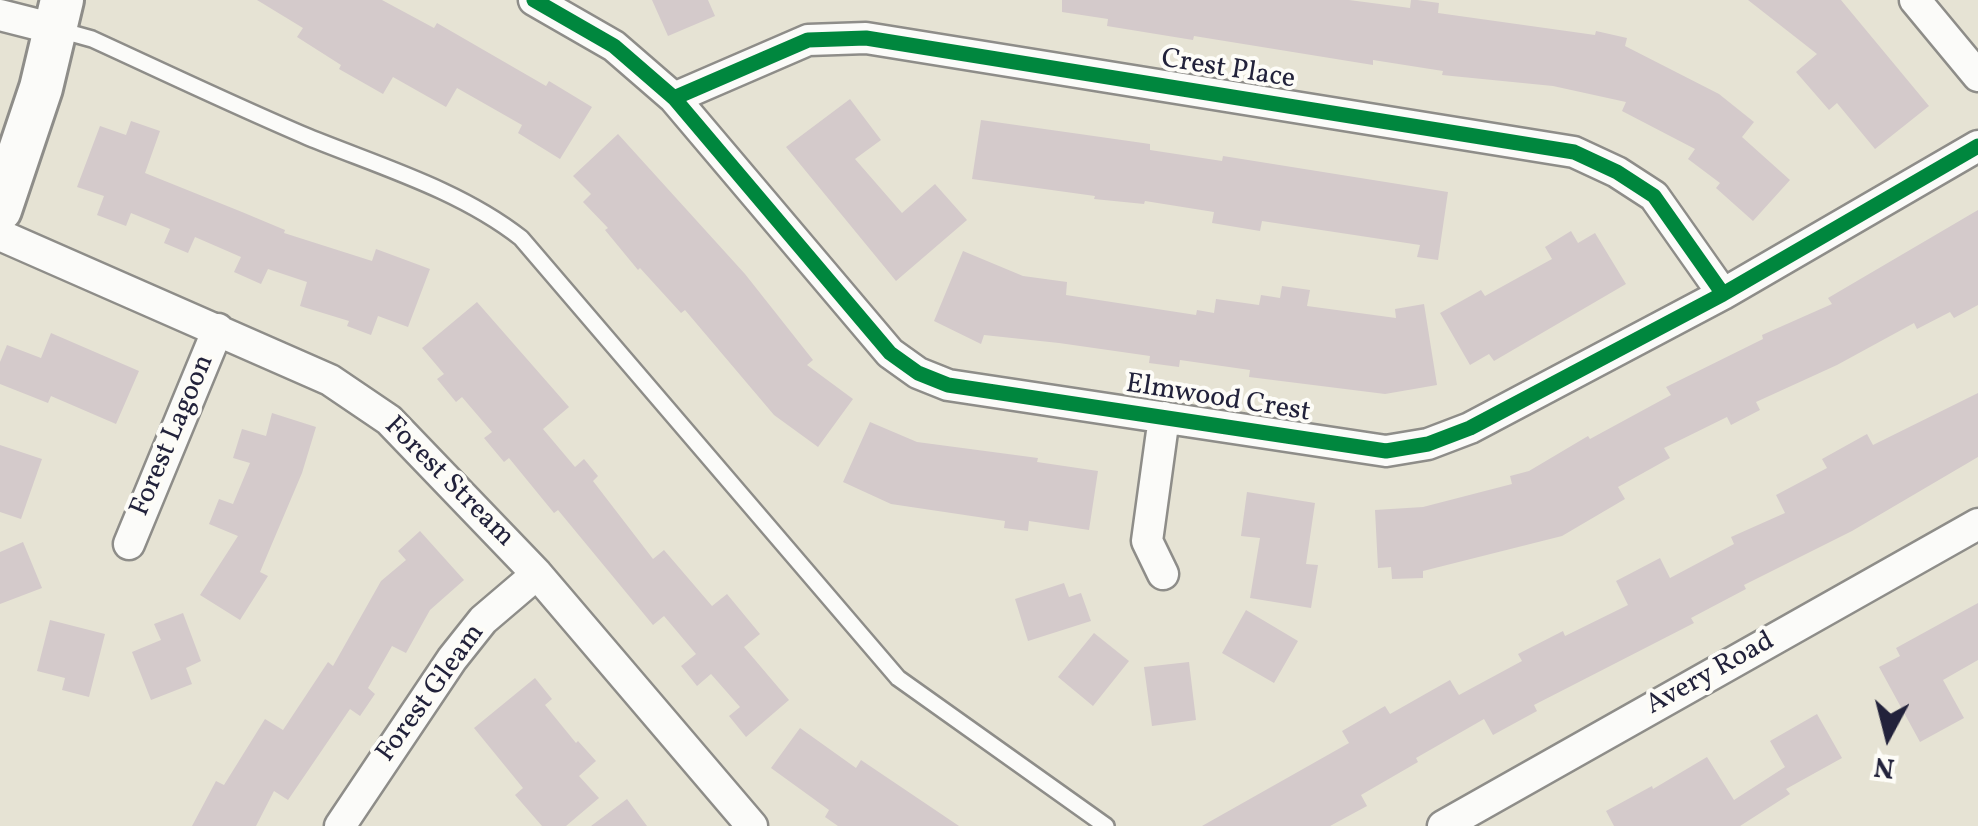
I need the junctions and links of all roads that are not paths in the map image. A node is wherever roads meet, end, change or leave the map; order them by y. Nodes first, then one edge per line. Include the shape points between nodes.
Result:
1 (534, 0) edge
2 (1915, 0) edge
3 (58, 14) edge
4 (0, 15) edge
5 (1978, 76) edge
6 (674, 98) junction
7 (1978, 146) edge
8 (0, 210) edge
9 (0, 234) edge
10 (1723, 294) junction
11 (218, 329) junction
12 (1164, 417) junction
13 (1978, 524) edge
14 (129, 544) dead end
15 (537, 574) junction
16 (1163, 574) dead end
17 (340, 826) edge
18 (752, 826) edge
19 (1106, 826) edge
20 (1443, 826) edge

1 - 6 street, Elmwood Crest via 614,46
2 - 5 street
3 - 4 street
3 - 8 street via 36,106
3 - 19 lane via 92,39 501,222 624,355 898,678
6 - 10 street, Crest Place via 808,40 866,38 1574,152 1654,196
6 - 12 street, Elmwood Crest via 890,353 918,372 948,384
7 - 10 street, Elmwood Crest
9 - 11 street, Forest Stream
10 - 12 street, Elmwood Crest via 1428,444 1386,451
11 - 14 street, Forest Lagoon
11 - 15 street, Forest Stream via 330,380 389,420
12 - 16 street via 1147,540
13 - 20 street, Avery Road
15 - 17 street, Forest Gleam via 452,659
15 - 18 street, Forest Stream

